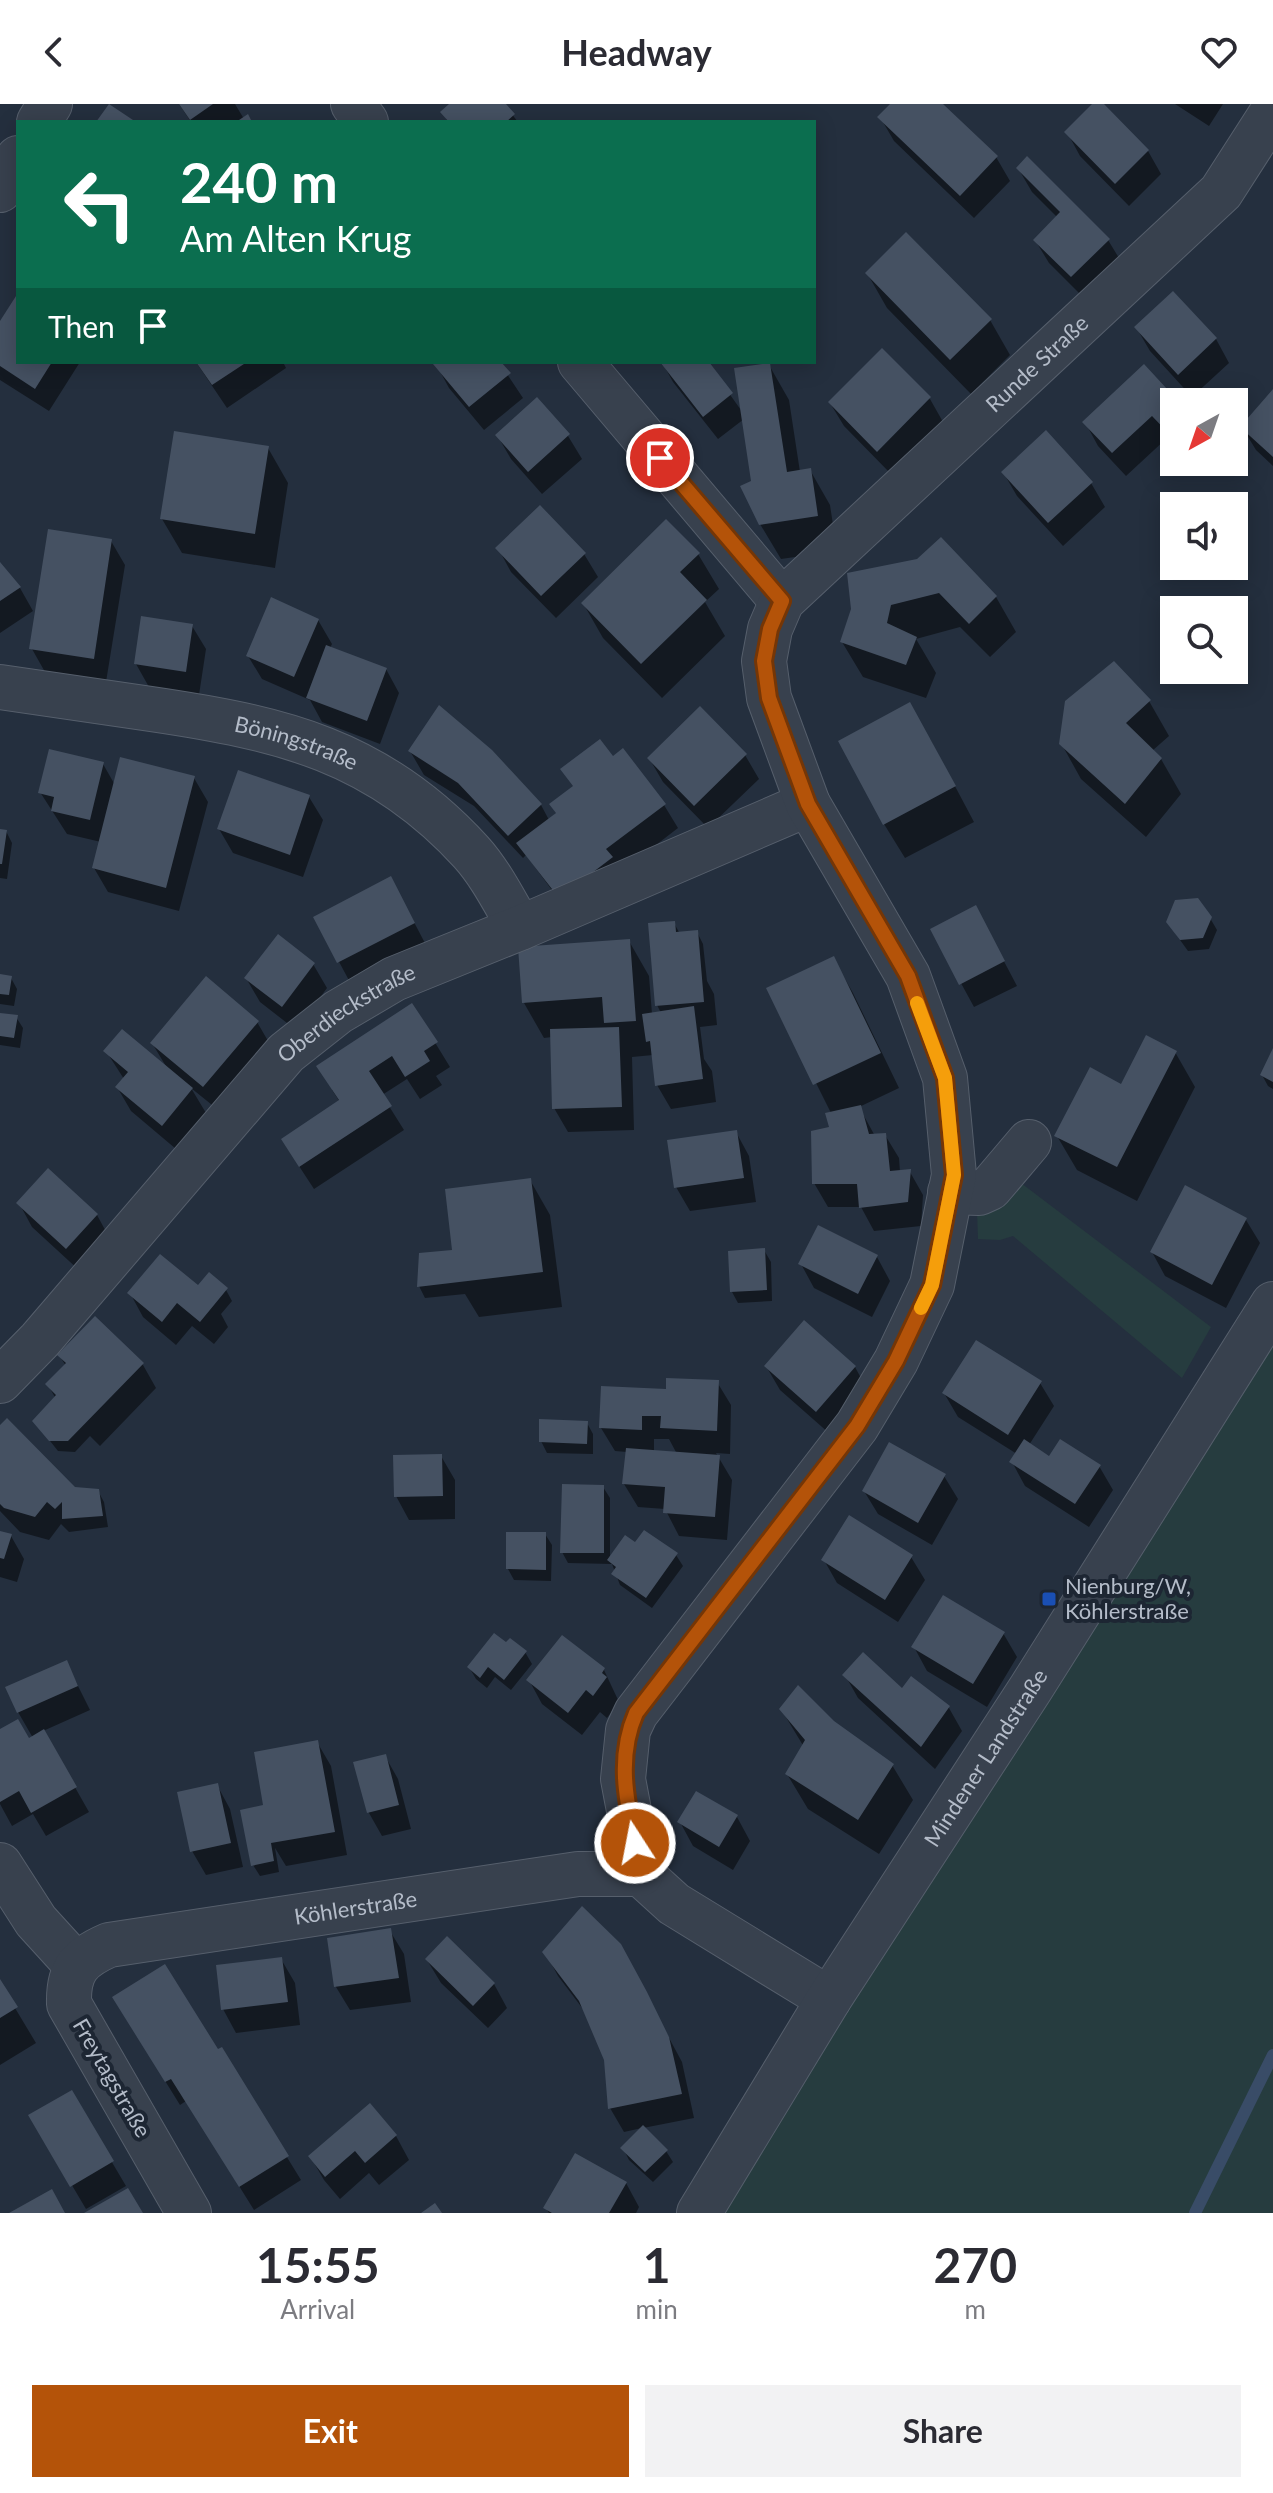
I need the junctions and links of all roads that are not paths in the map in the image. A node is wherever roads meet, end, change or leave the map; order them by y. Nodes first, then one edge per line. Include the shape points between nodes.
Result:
1 (1273, 111) edge
2 (16, 162) edge
3 (0, 190) edge
4 (582, 364) edge
5 (782, 601) junction
6 (0, 687) edge
7 (808, 804) junction
8 (520, 928) junction
9 (1029, 1142) dead end
10 (950, 1192) junction
11 (1273, 1304) edge
12 (0, 1381) edge
13 (0, 1865) edge
14 (641, 1874) junction
15 (77, 1966) junction
16 (829, 1999) junction
17 (189, 2213) edge
18 (699, 2213) edge

1 - 5 street, Runde Straße via 1221,192
2 - 3 street
4 - 5 street
5 - 7 street via 764,661 769,698
6 - 8 street, Böningstraße via 243,724 312,743 355,762 437,818 473,854
7 - 8 street, Oberdieckstraße
7 - 10 street via 908,976 945,1078 954,1175
8 - 12 street, Oberdieckstraße via 394,979 338,1012 286,1053
9 - 10 street via 990,1188
10 - 14 street via 932,1285 857,1426 636,1713 625,1748 623,1779
11 - 16 street, Mindener Landstraße
13 - 15 street via 36,1921
14 - 15 street, Köhlerstraße via 578,1874 109,1945
14 - 16 street via 674,1904
15 - 17 street, Freytagstraße via 68,1984 69,2004
16 - 18 street, Mindener Landstraße

